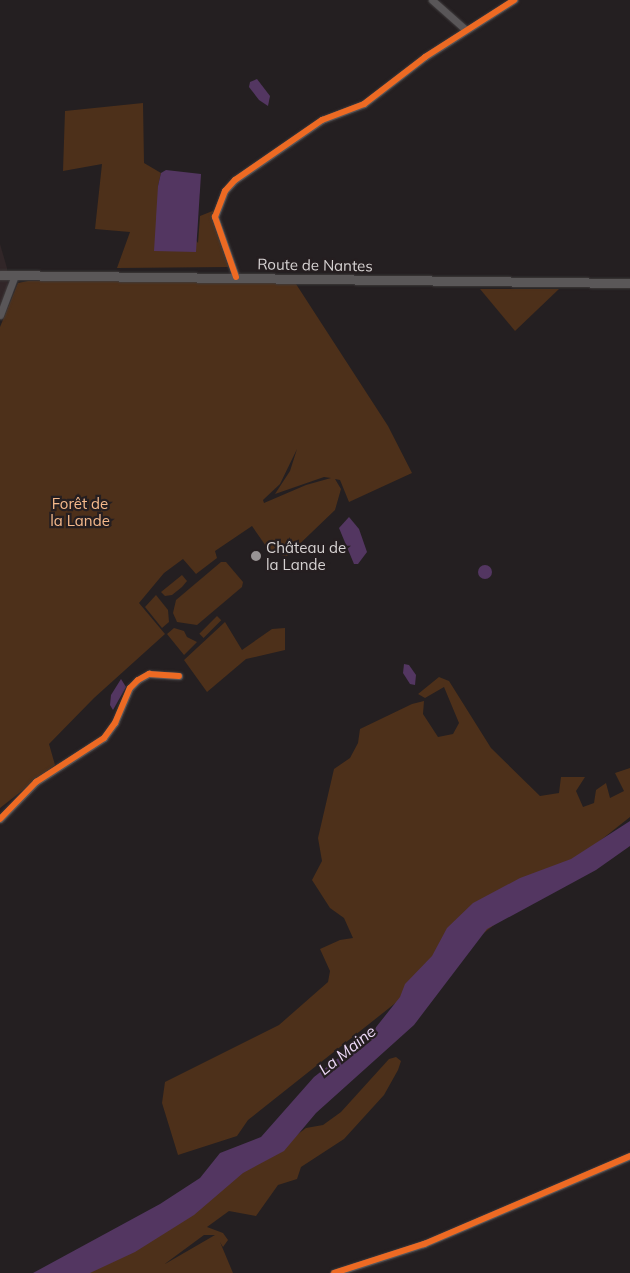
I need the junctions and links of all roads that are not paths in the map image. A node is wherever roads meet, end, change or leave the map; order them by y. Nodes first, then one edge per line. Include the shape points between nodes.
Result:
1 (432, 0) edge
2 (514, 0) edge
3 (466, 30) junction
4 (0, 275) edge
5 (14, 276) junction
6 (236, 277) junction
7 (630, 283) edge
8 (0, 315) edge
9 (179, 676) dead end
10 (0, 819) edge
11 (630, 1156) edge
12 (334, 1273) edge

1 - 3 street
2 - 3 street
3 - 6 street via 424,57 364,104 322,120 230,185 215,217
4 - 5 main road, Route de Nantes
5 - 6 main road, Route de Nantes
5 - 8 street
6 - 7 main road, Route de Nantes
9 - 10 street via 150,674 138,680 130,688 115,723 104,738 36,782
11 - 12 street via 424,1244

